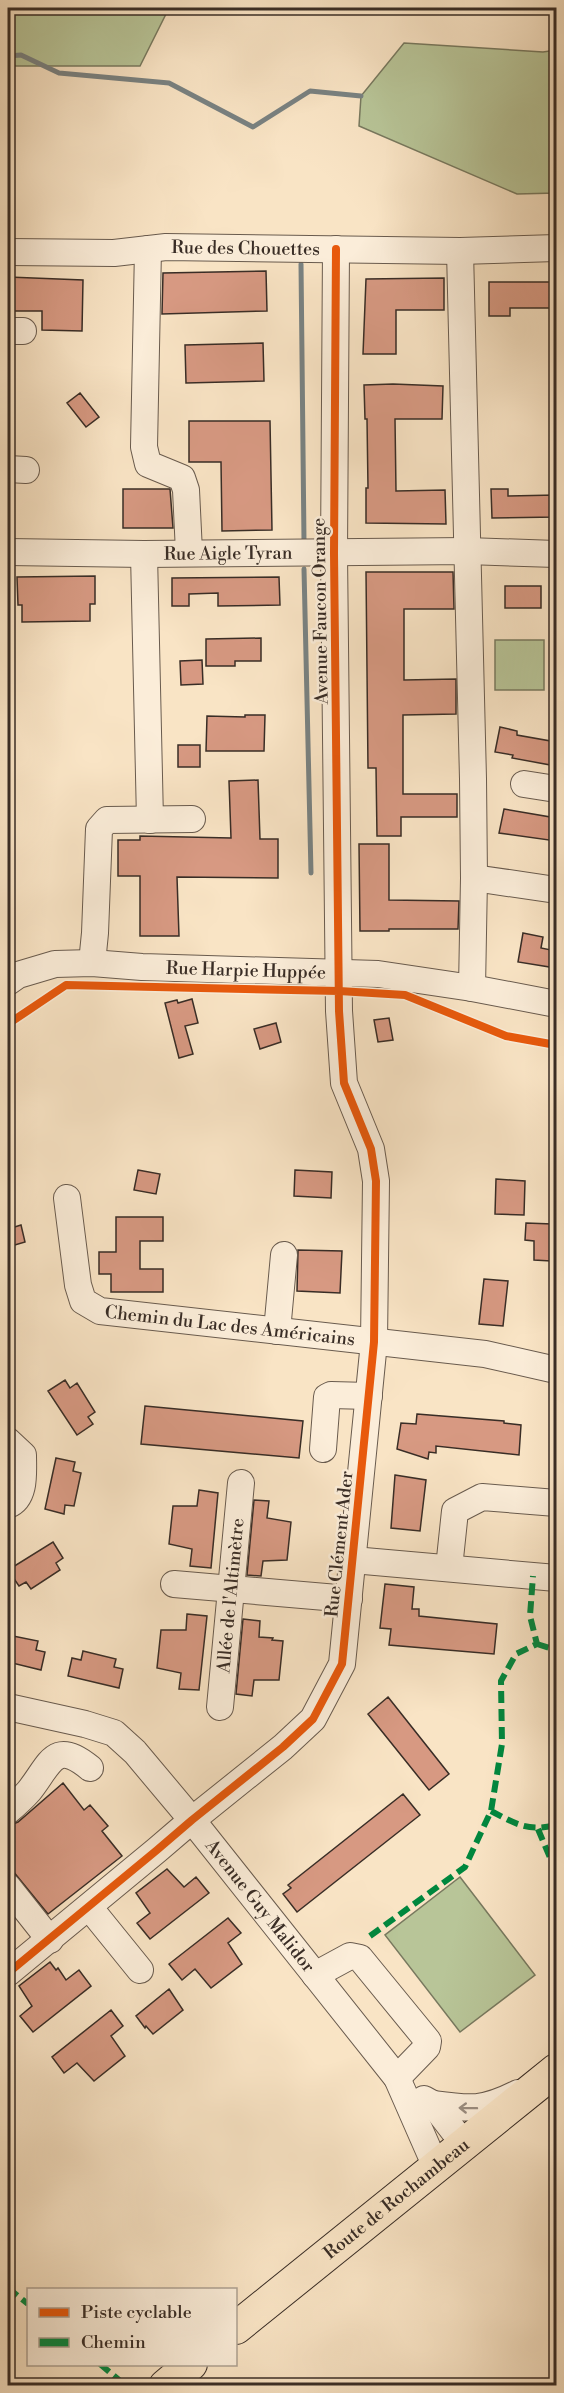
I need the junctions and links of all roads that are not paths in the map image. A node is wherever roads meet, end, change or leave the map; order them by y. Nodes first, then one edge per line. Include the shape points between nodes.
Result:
1 (556, 248) edge
2 (148, 249) junction
3 (336, 249) junction
4 (460, 251) junction
5 (8, 252) edge
6 (467, 551) junction
7 (8, 552) edge
8 (189, 552) junction
9 (334, 553) junction
10 (144, 554) junction
11 (556, 554) edge
12 (524, 784) dead end
13 (556, 789) edge
14 (192, 819) dead end
15 (150, 820) junction
16 (474, 878) junction
17 (556, 890) edge
18 (92, 963) junction
19 (339, 973) junction
20 (8, 982) edge
21 (472, 988) junction
22 (556, 1004) edge
23 (67, 1198) dead end
24 (284, 1255) dead end
25 (277, 1331) junction
26 (374, 1342) junction
27 (556, 1370) edge
28 (369, 1396) junction
29 (8, 1441) edge
30 (323, 1449) dead end
31 (241, 1484) dead end
32 (556, 1503) edge
33 (8, 1505) edge
34 (353, 1560) junction
35 (449, 1568) junction
36 (556, 1578) edge
37 (174, 1584) dead end
38 (232, 1589) junction
39 (349, 1599) junction
40 (8, 1707) edge
41 (220, 1707) dead end
42 (90, 1768) dead end
43 (8, 1811) edge
44 (192, 1820) junction
45 (8, 1887) edge
46 (89, 1907) junction
47 (50, 1940) junction
48 (140, 1970) dead end
49 (8, 1973) edge
50 (315, 1975) junction
51 (548, 2076) edge
52 (399, 2081) junction
53 (433, 2104) junction
54 (463, 2143) junction
55 (436, 2167) junction
56 (237, 2327) edge
57 (189, 2366) edge
58 (165, 2385) edge

1 - 4 street, Rue des Chouettes
2 - 3 street, Rue des Chouettes
2 - 5 street, Rue des Chouettes via 114,253
2 - 8 street via 144,447 148,464 182,478
3 - 4 street, Rue des Chouettes
3 - 9 street, Avenue Faucon Orange
4 - 6 street
6 - 9 street, Rue Aigle Tyran
6 - 11 street, Rue Aigle Tyran
6 - 16 street
7 - 10 street, Rue Aigle Tyran
8 - 9 street, Rue Aigle Tyran
8 - 10 street, Rue Aigle Tyran
9 - 19 street, Avenue Faucon Orange
10 - 15 street
12 - 13 street
14 - 15 street
15 - 18 street via 107,820 99,829
16 - 17 street
16 - 21 street
18 - 19 street, Rue Harpie Huppée
18 - 20 street, Rue Harpie Huppée via 55,964
19 - 21 street, Rue Harpie Huppée via 403,977
19 - 26 street, Rue Clément Ader via 344,1083 371,1149 376,1181
21 - 22 street, Rue Harpie Huppée
23 - 25 street, Chemin du Lac des Américains via 82,1301 100,1311
24 - 25 street
25 - 26 street, Chemin du Lac des Américains
26 - 27 street, Chemin du Lac des Américains via 485,1354
26 - 28 street, Rue Clément Ader
28 - 30 street via 327,1397
28 - 34 street, Rue Clément Ader
29 - 33 street via 23,1455 24,1484
31 - 38 street, Allée de l'Altimètre
32 - 35 street via 482,1497 455,1511
34 - 35 street
34 - 39 street, Rue Clément Ader
35 - 36 street
37 - 38 street
38 - 39 street
38 - 41 street, Allée de l'Altimètre
39 - 44 street, Rue Clément Ader via 342,1664 313,1719 283,1748
40 - 44 street, Avenue Guy Malidor via 114,1733
42 - 43 street via 75,1756 53,1759
44 - 46 street, Rue Clément Ader
44 - 50 street, Avenue Guy Malidor
45 - 47 street
46 - 47 street, Rue Clément Ader
46 - 48 street
47 - 49 street, Rue Clément Ader
50 - 52 street, Avenue Guy Malidor
50 - 52 street via 350,1956 360,1958 428,2041
51 -> 53 street, Avenue Guy Malidor via 500,2102 472,2109
51 - 54 main road, Route de Rochambeau
52 - 53 street, Avenue Guy Malidor
52 - 55 street, Avenue Guy Malidor
53 - 54 street, Avenue Guy Malidor
54 - 55 main road, Route de Rochambeau
55 - 56 main road, Route de Rochambeau
57 - 58 main road

